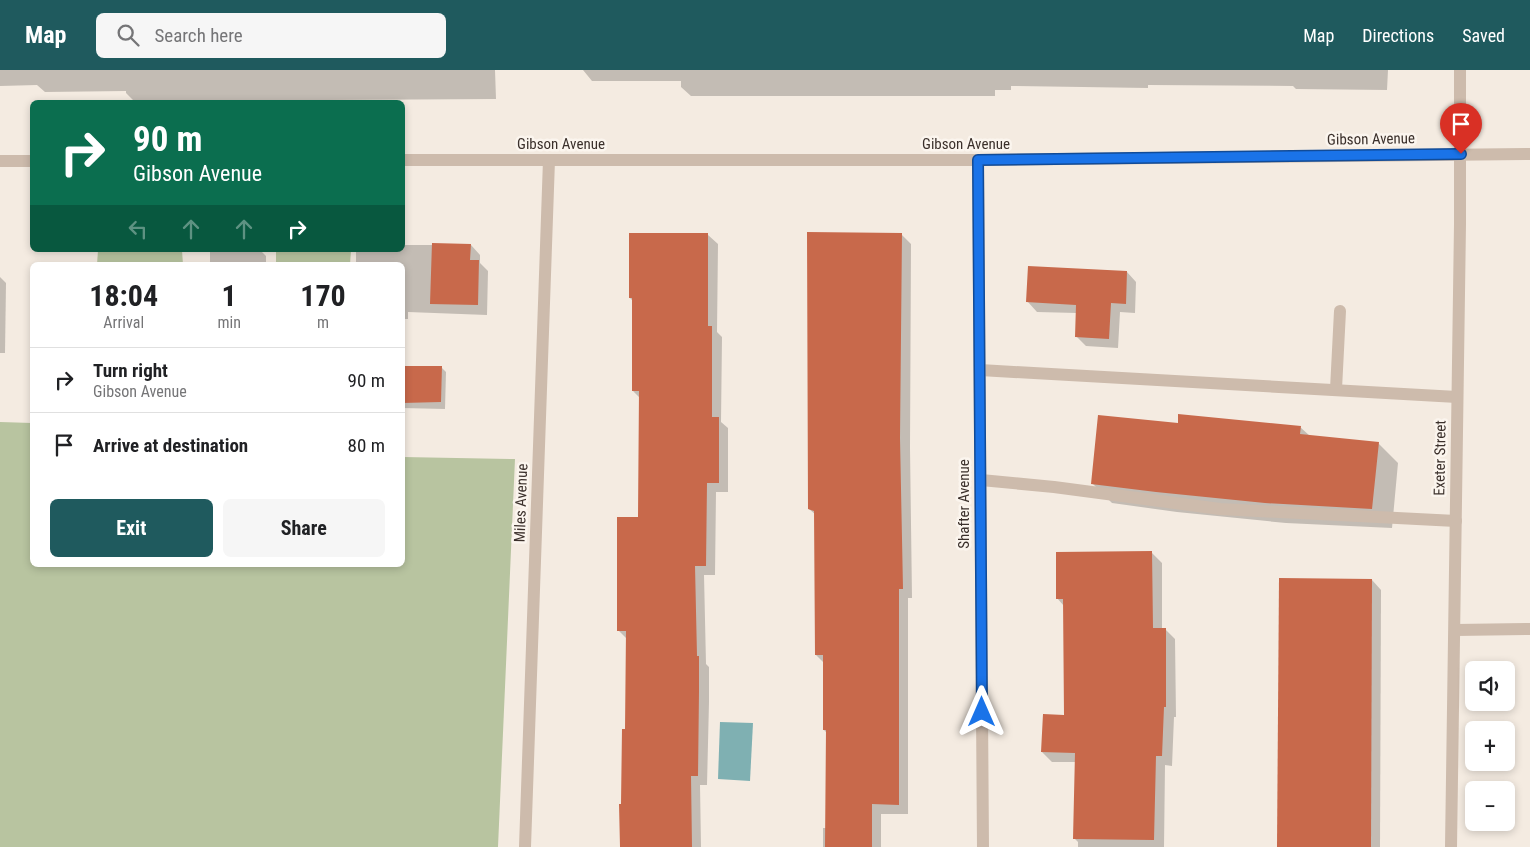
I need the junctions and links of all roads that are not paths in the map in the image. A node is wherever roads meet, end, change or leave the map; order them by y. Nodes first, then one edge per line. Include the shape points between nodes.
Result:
1 (1460, 70) edge
2 (1461, 154) junction
3 (1530, 154) edge
4 (405, 160) edge
5 (549, 160) junction
6 (978, 160) junction
7 (0, 161) edge
8 (30, 161) edge
9 (1340, 311) dead end
10 (980, 370) junction
11 (1336, 389) junction
12 (1457, 397) junction
13 (980, 480) junction
14 (1456, 521) junction
15 (1530, 629) edge
16 (1455, 630) junction
17 (525, 847) edge
18 (983, 847) edge
19 (1451, 847) edge

1 - 2 street, Exeter Street
2 - 3 street, Gibson Avenue
2 - 6 street, Gibson Avenue
2 - 12 street, Exeter Street
4 - 5 street, Gibson Avenue
5 - 6 street, Gibson Avenue
5 - 17 street, Miles Avenue
6 - 10 street, Shafter Avenue
7 - 8 street
9 - 11 street
10 - 11 street
10 - 13 street, Shafter Avenue
11 - 12 street
12 - 14 street, Exeter Street
13 - 14 street via 1220,509
13 - 18 street, Shafter Avenue
14 - 16 street, Exeter Street
15 - 16 street
16 - 19 street, Exeter Street

